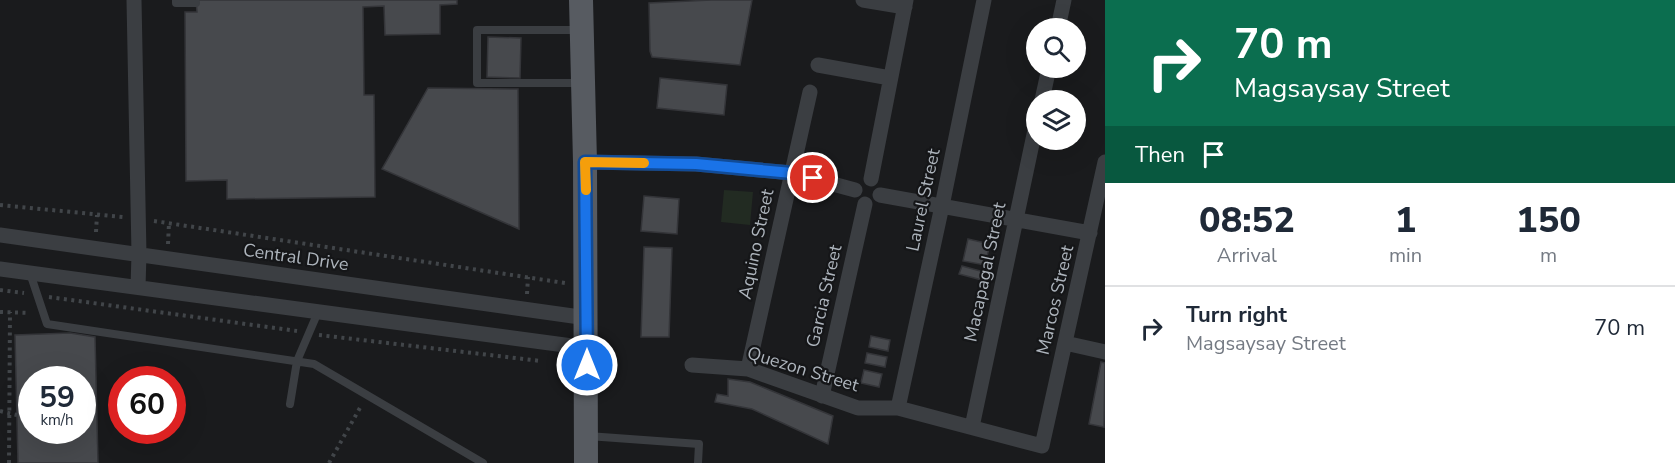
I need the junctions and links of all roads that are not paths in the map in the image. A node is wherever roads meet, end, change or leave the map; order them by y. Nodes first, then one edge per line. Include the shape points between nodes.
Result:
1 (134, 0) edge
2 (176, 0) edge
3 (581, 0) edge
4 (863, 0) edge
5 (984, 0) edge
6 (1064, 0) edge
7 (196, 3) dead end
8 (905, 4) edge
9 (1060, 18) edge
10 (582, 30) junction
11 (818, 65) dead end
12 (890, 78) junction
13 (584, 83) junction
14 (810, 92) dead end
15 (1031, 150) edge
16 (585, 162) junction
17 (1105, 162) edge
18 (792, 173) junction
19 (871, 179) junction
20 (855, 190) junction
21 (880, 195) junction
22 (865, 204) junction
23 (942, 206) junction
24 (1016, 219) junction
25 (1090, 233) junction
26 (0, 235) edge
27 (139, 254) junction
28 (0, 269) edge
29 (30, 273) junction
30 (138, 287) junction
31 (318, 312) junction
32 (587, 318) junction
33 (1065, 343) junction
34 (586, 348) junction
35 (1105, 352) edge
36 (297, 361) junction
37 (692, 365) dead end
38 (748, 369) junction
39 (822, 396) junction
40 (290, 404) dead end
41 (898, 408) junction
42 (972, 427) junction
43 (587, 435) junction
44 (1042, 446) joint
45 (483, 463) edge
46 (586, 463) edge
47 (698, 463) edge

1 - 27 street
2 - 7 lane
3 - 10 main road
4 - 8 street
5 - 23 street, Laurel Street
6 - 9 street
8 - 12 street
10 - 13 main road
10 - 13 lane via 477,30 477,83
11 - 12 street
12 - 19 street
13 - 16 main road
14 - 18 street, Aquino Street
15 - 24 street, Macapagal Street
16 - 18 street via 696,164
16 - 32 main road
17 - 25 street, Marcos Street
18 - 20 street
18 - 38 street, Aquino Street
19 - 20 street via 859,182
19 - 21 street via 880,187
20 - 22 street via 857,199
21 - 22 street
21 - 23 street
22 - 39 street, Garcia Street
23 - 24 street
23 - 41 street, Laurel Street
24 - 25 street
24 - 42 street, Macapagal Street
25 - 33 street, Marcos Street
26 - 27 street, Central Drive
27 - 30 street
27 - 32 street, Central Drive
28 - 29 street
29 - 30 street
29 - 36 lane via 46,324
30 - 31 street
31 - 34 street
31 - 36 lane
32 - 34 main road
33 - 35 street
33 - 44 street, Marcos Street
34 - 43 main road
36 - 40 lane
36 - 45 lane via 314,364
37 - 38 street, Quezon Street
38 - 39 street, Quezon Street
39 - 41 street, Quezon Street via 858,408
41 - 42 street, Quezon Street
42 - 44 street, Quezon Street
43 - 46 main road
43 - 47 lane via 699,444

